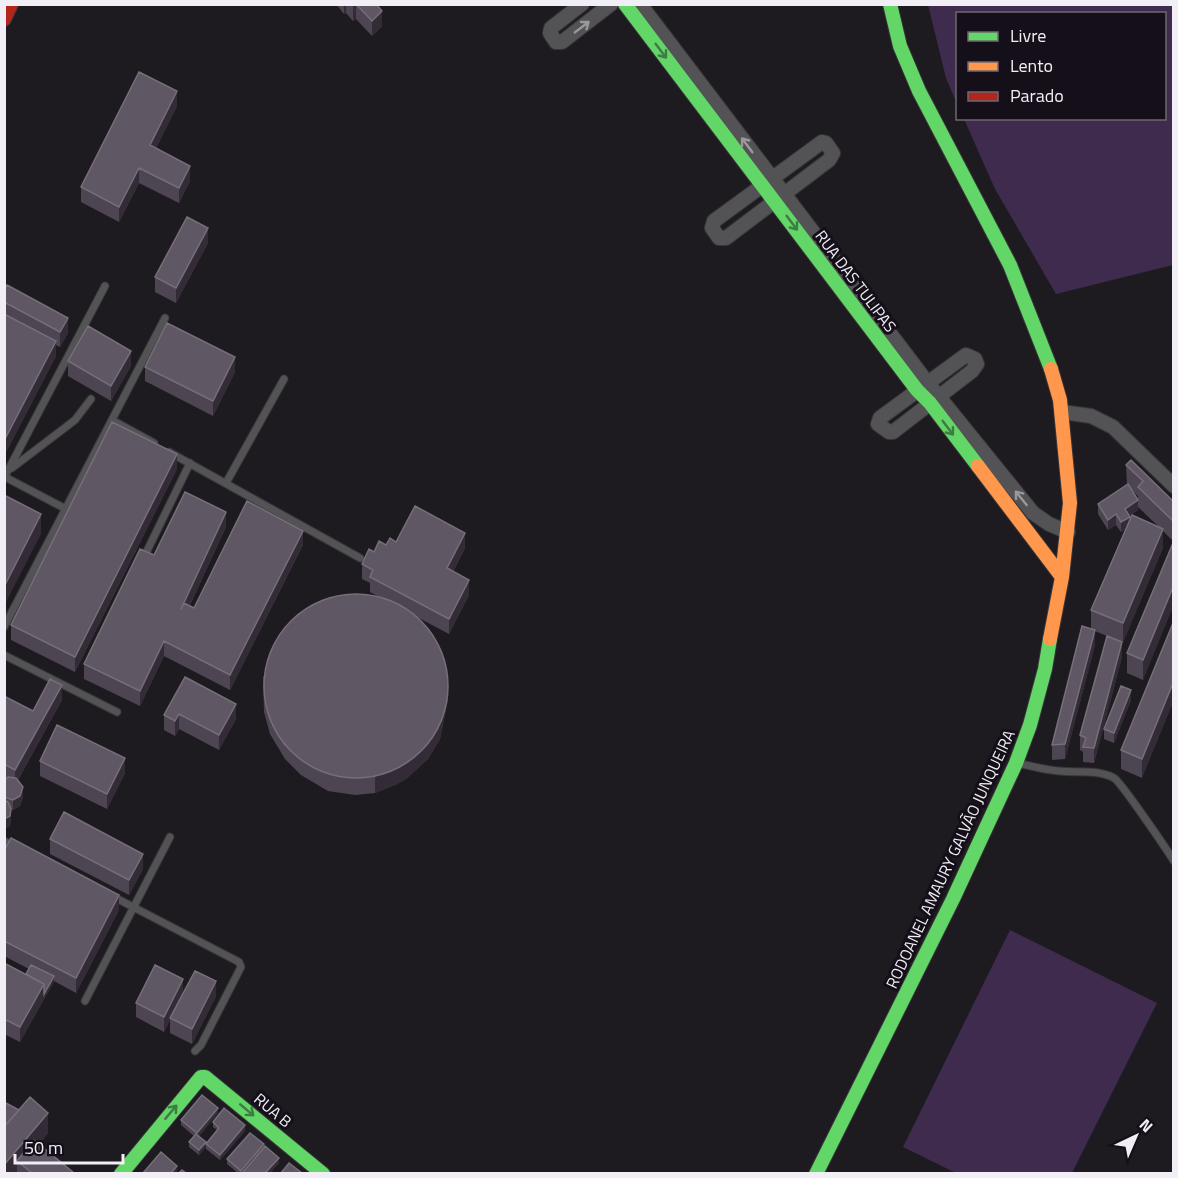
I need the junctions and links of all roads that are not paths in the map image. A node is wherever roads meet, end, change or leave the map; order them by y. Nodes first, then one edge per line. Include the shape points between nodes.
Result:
1 (11, 4) edge
2 (582, 4) edge
3 (611, 4) edge
4 (625, 4) edge
5 (640, 4) edge
6 (890, 4) edge
7 (4, 20) edge
8 (767, 181) junction
9 (779, 197) junction
10 (105, 286) dead end
11 (165, 318) dead end
12 (284, 379) dead end
13 (922, 386) junction
14 (91, 399) dead end
15 (934, 400) junction
16 (1062, 412) junction
17 (112, 420) junction
18 (190, 463) junction
19 (6, 475) edge
20 (226, 483) junction
21 (1173, 486) edge
22 (66, 508) junction
23 (1068, 532) junction
24 (144, 557) edge
25 (360, 558) dead end
26 (1062, 577) junction
27 (4, 627) edge
28 (4, 655) edge
29 (117, 712) dead end
30 (1016, 763) junction
31 (170, 837) dead end
32 (4, 841) edge
33 (26, 852) edge
34 (1173, 861) edge
35 (100, 890) edge
36 (132, 907) junction
37 (85, 1001) dead end
38 (195, 1052) dead end
39 (121, 1173) edge
40 (323, 1173) edge
41 (816, 1173) edge

1 - 7 main road
2 -> 3 street via 551,28 556,42 562,42
4 -> 8 main road, RUA DAS TULIPAS
8 -> 5 street, RUA DAS TULIPAS
6 - 16 main road, RODOANEL AMAURY GALVÃO JUNQUEIRA via 900,46 919,91 1010,265 1049,361
8 - 9 main road, RUA DAS TULIPAS
8 - 9 street via 822,142 826,143 832,157
8 - 9 street via 714,227 719,238 726,238
9 - 13 main road, RUA DAS TULIPAS
10 - 19 lane
11 - 17 lane
12 - 20 lane
13 - 15 main road, RUA DAS TULIPAS
13 - 15 street via 966,355 975,359 976,367
13 - 15 street via 880,418 878,424 882,429 893,432
14 - 19 lane via 75,420
23 -> 15 street, RUA DAS TULIPAS via 1033,513
15 -> 26 main road, RUA DAS TULIPAS
16 - 21 street via 1091,416 1113,427
16 - 23 main road, RODOANEL AMAURY GALVÃO JUNQUEIRA via 1070,503
17 - 18 lane
17 - 22 lane
18 - 20 lane
18 - 24 lane
19 - 22 lane
20 - 25 lane
22 - 27 lane
23 - 26 main road, RODOANEL AMAURY GALVÃO JUNQUEIRA
26 - 30 main road, RODOANEL AMAURY GALVÃO JUNQUEIRA via 1045,669
28 - 29 lane
30 - 34 lane via 1114,778 1124,786
30 - 41 main road, RODOANEL AMAURY GALVÃO JUNQUEIRA
31 - 36 lane
32 - 33 lane
35 - 36 lane
36 - 37 lane
36 - 38 lane via 241,964
39 -> 40 main road, RUA B via 201,1077 209,1078

